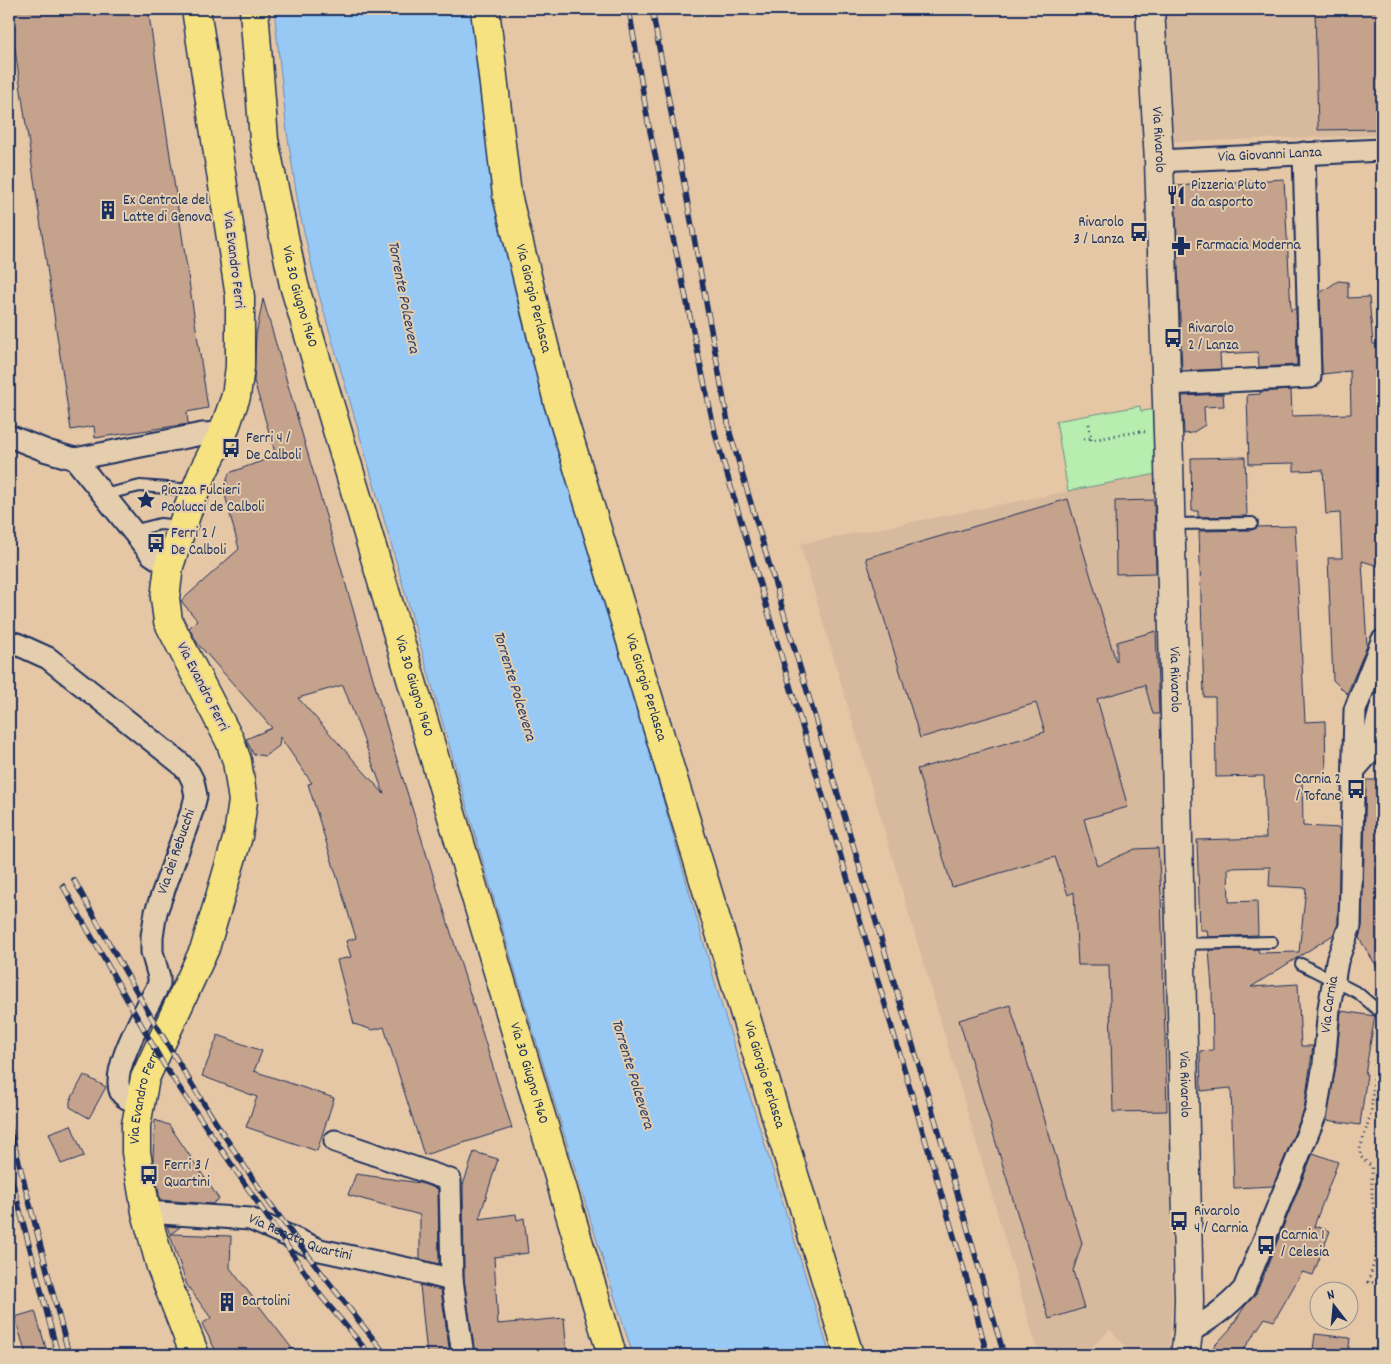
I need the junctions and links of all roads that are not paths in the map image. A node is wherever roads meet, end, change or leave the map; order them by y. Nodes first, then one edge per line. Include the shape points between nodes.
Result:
1 (196, 9) edge
2 (254, 9) edge
3 (485, 9) edge
4 (1150, 9) edge
5 (1382, 150) edge
6 (1304, 153) junction
7 (1159, 161) junction
8 (1166, 384) junction
9 (223, 433) junction
10 (9, 436) edge
11 (75, 459) junction
12 (196, 490) junction
13 (104, 495) junction
14 (1252, 523) dead end
15 (1170, 524) junction
16 (182, 526) junction
17 (131, 531) junction
18 (170, 566) junction
19 (1382, 641) edge
20 (9, 642) edge
21 (1382, 703) edge
22 (1354, 770) junction
23 (1272, 942) dead end
24 (1181, 944) junction
25 (1300, 964) dead end
26 (1334, 982) junction
27 (1379, 1012) road end
28 (140, 1102) junction
29 (335, 1141) dead end
30 (146, 1212) junction
31 (452, 1280) junction
32 (1186, 1348) edge
33 (195, 1355) edge
34 (463, 1355) edge
35 (612, 1355) edge
36 (849, 1355) edge

1 - 9 main road, Via Evandro Ferri via 240,298 240,367 236,396
2 - 35 main road, Via 30 Giugno 1960 via 264,140 294,285
3 - 36 main road, Via Giorgio Perlasca via 507,195 558,402
4 - 7 main road, Via Rivarolo
5 - 6 street, Via Giovanni Lanza
6 - 7 street, Via Giovanni Lanza
6 - 8 street via 1310,377
7 - 8 main road, Via Rivarolo
8 - 15 main road, Via Rivarolo
9 - 11 street via 202,434
9 - 12 main road, Via Evandro Ferri
10 - 11 street
11 - 13 street
12 - 13 lane via 140,486
12 - 16 main road, Via Evandro Ferri
13 - 17 street
14 - 15 lane
15 - 24 main road, Via Rivarolo
16 - 17 lane via 160,524
16 - 18 main road, Via Evandro Ferri
17 - 18 street via 151,554
18 - 28 main road, Via Evandro Ferri via 165,598 168,621 230,741 237,761 243,801 238,836 205,948 145,1078
19 - 22 street, Via Carnia via 1355,710
20 - 28 street, Via dei Rebucchi via 48,658 180,763 193,780 196,796 193,808 156,912 152,936 159,984 124,1054 119,1072 122,1093 126,1098
21 - 22 street via 1369,753
22 - 26 street, Via Carnia via 1350,926 1337,961
23 - 24 lane
24 - 32 main road, Via Rivarolo
25 - 26 lane
26 - 27 lane via 1358,994
26 - 32 street, Via Carnia via 1316,1113 1244,1289
28 - 30 main road, Via Evandro Ferri via 136,1152
29 - 31 street via 450,1180
30 - 31 street, Via Renato Quartini via 250,1219 320,1250
30 - 33 main road, Via Evandro Ferri via 161,1267
31 - 34 street

